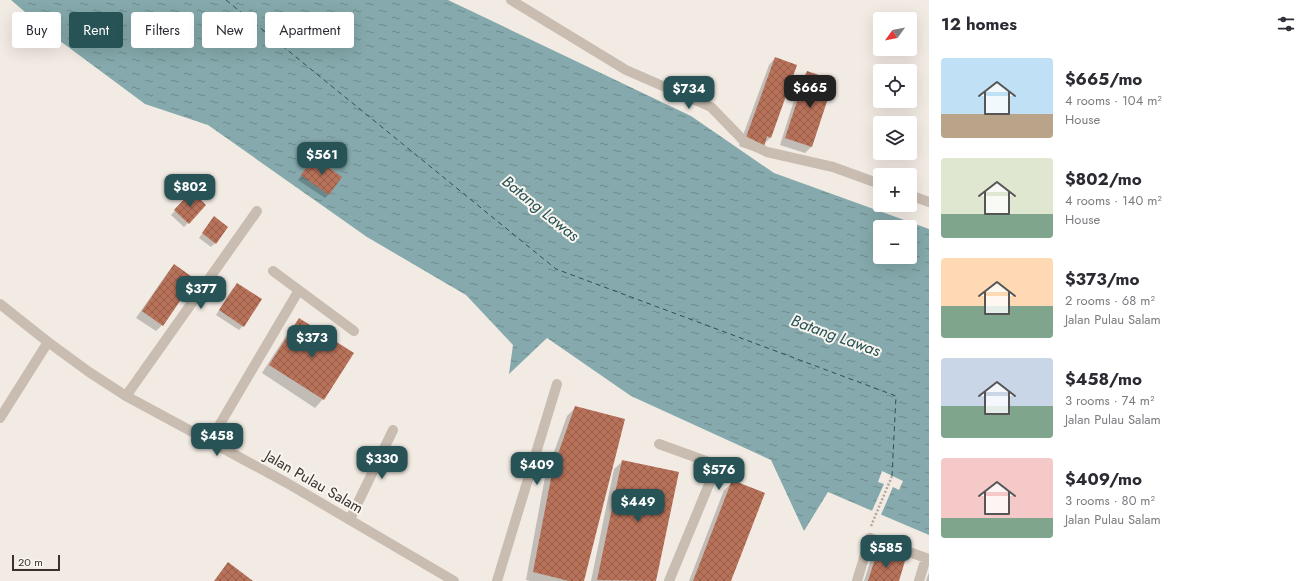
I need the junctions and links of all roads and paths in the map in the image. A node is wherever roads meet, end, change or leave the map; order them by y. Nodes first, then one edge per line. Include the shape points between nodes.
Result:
1 (511, 0) edge
2 (873, 181) edge
3 (917, 198) edge
4 (929, 202) edge
5 (257, 211) dead end
6 (273, 271) dead end
7 (299, 290) junction
8 (0, 304) edge
9 (354, 331) dead end
10 (48, 342) junction
11 (557, 384) dead end
12 (126, 396) junction
13 (0, 418) edge
14 (394, 430) dead end
15 (210, 441) junction
16 (659, 444) dead end
17 (892, 476) dead end
18 (350, 520) junction
19 (870, 538) junction
20 (454, 581) edge
21 (497, 581) edge
22 (669, 581) edge
23 (857, 581) edge
24 (919, 581) edge

1 - 2 street via 626,70 711,107 744,141 767,152 833,167
3 - 4 street
5 - 12 street
6 - 7 street
7 - 9 street
7 - 15 street
8 - 10 street, Jalan Pulau Salam
10 - 12 street, Jalan Pulau Salam
10 - 13 street
11 - 21 street
12 - 15 street, Jalan Pulau Salam
14 - 18 street
15 - 18 street, Jalan Pulau Salam
16 - 22 street via 717,465
17 - 19 path via 868,532
18 - 20 street, Jalan Pulau Salam
19 - 23 street
19 - 24 street via 926,558

